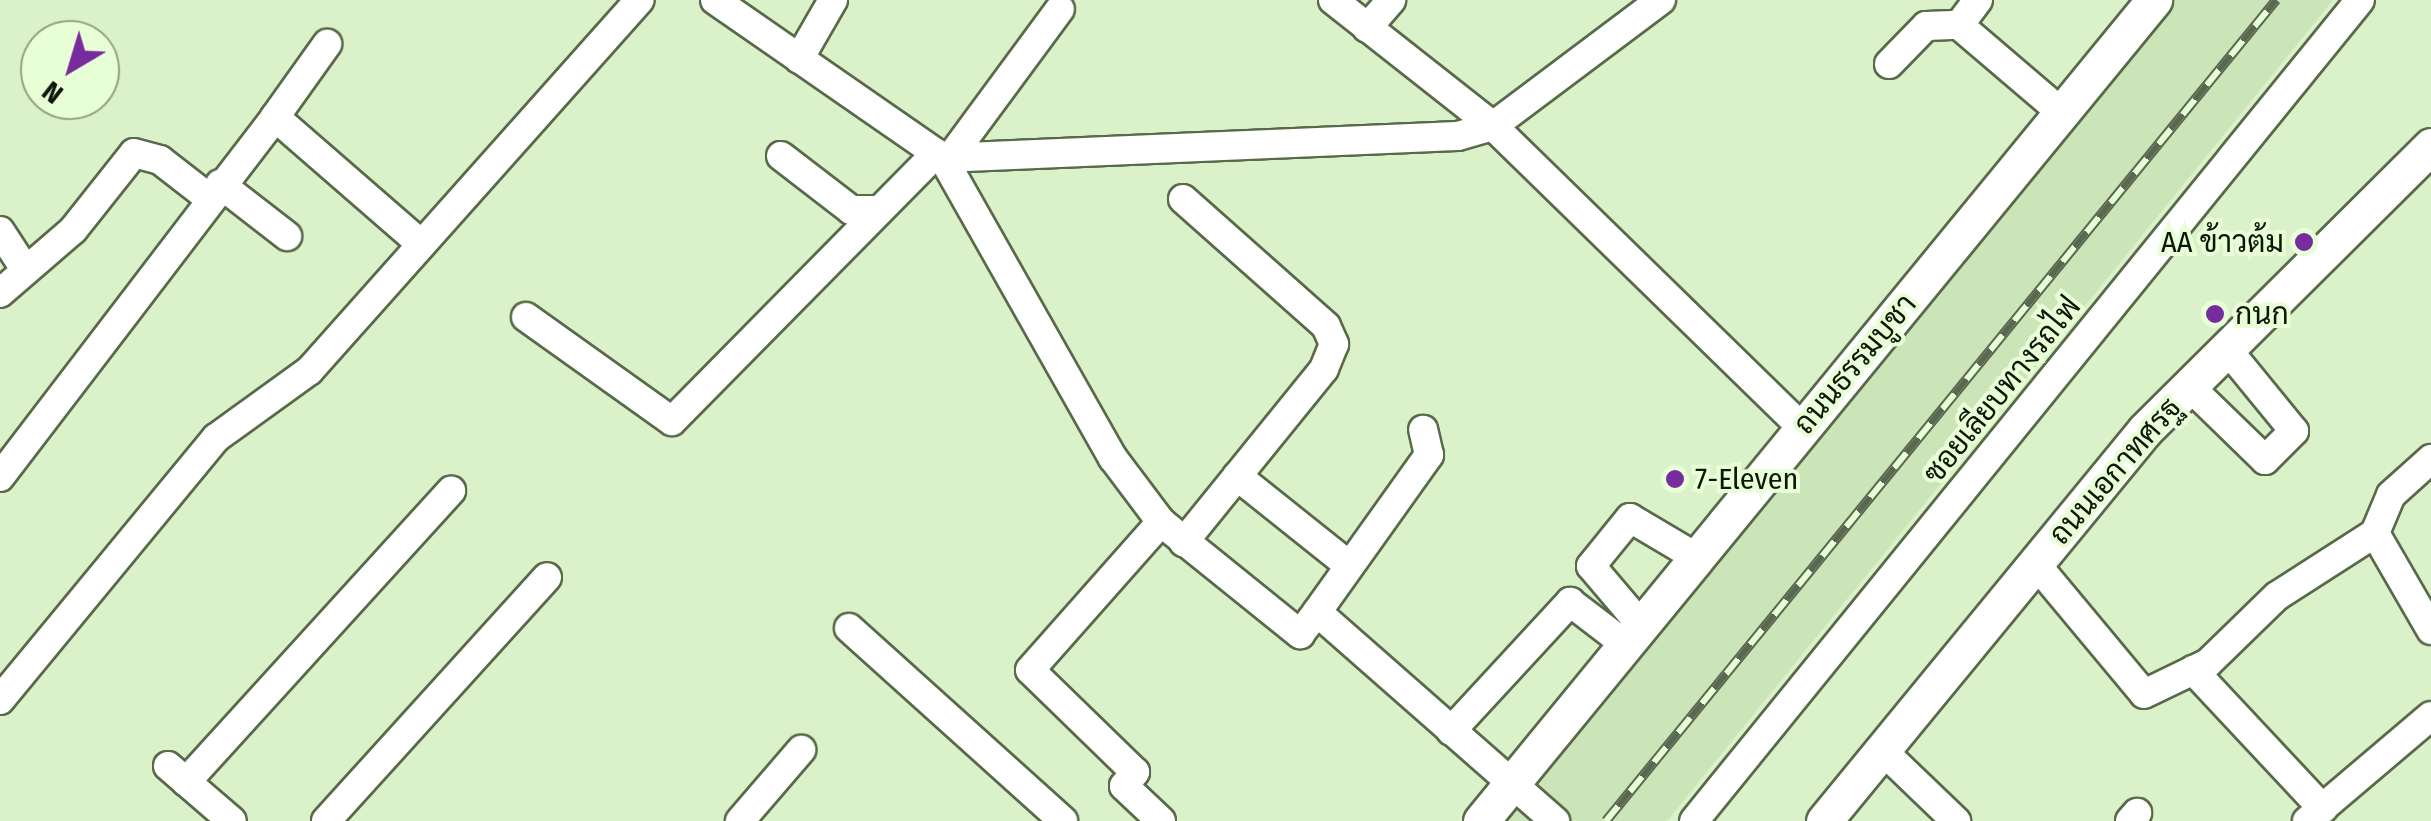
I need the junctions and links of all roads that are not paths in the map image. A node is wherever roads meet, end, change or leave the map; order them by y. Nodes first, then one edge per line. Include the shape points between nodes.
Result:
1 (640, 0) edge
2 (715, 0) edge
3 (834, 0) edge
4 (1333, 0) edge
5 (1390, 0) edge
6 (1661, 0) edge
7 (1978, 0) edge
8 (2154, 0) edge
9 (2360, 0) edge
10 (1060, 9) dead end
11 (1959, 25) junction
12 (1367, 28) junction
13 (327, 44) dead end
14 (799, 59) junction
15 (1889, 64) dead end
16 (2062, 113) junction
17 (275, 117) junction
18 (1492, 126) junction
19 (2431, 146) edge
20 (781, 156) dead end
21 (943, 156) junction
22 (214, 191) junction
23 (1184, 198) dead end
24 (878, 210) junction
25 (0, 232) edge
26 (288, 236) dead end
27 (422, 244) junction
28 (25, 268) junction
29 (0, 294) edge
30 (526, 317) dead end
31 (2227, 349) junction
32 (2190, 386) junction
33 (1802, 428) junction
34 (1423, 430) dead end
35 (2431, 459) edge
36 (1237, 476) junction
37 (0, 478) edge
38 (451, 492) dead end
39 (1162, 522) junction
40 (2374, 534) junction
41 (1184, 542) junction
42 (1696, 557) junction
43 (1346, 563) junction
44 (2035, 563) junction
45 (547, 576) dead end
46 (1318, 612) junction
47 (849, 628) dead end
48 (2431, 630) edge
49 (1633, 634) junction
50 (2193, 670) junction
51 (0, 700) edge
52 (2431, 716) edge
53 (1452, 730) junction
54 (801, 750) dead end
55 (1882, 750) junction
56 (1512, 782) junction
57 (2315, 815) edge
58 (232, 821) edge
59 (326, 821) edge
60 (740, 821) edge
61 (1063, 821) edge
62 (1161, 821) edge
63 (1481, 821) edge
64 (1555, 821) edge
65 (1694, 821) edge
66 (1824, 821) edge
67 (1956, 821) edge

1 - 27 street
2 - 14 street
3 - 14 street
4 - 12 street
5 - 12 street
6 - 18 street
7 - 11 street
8 - 16 main road, ถนนธรรมบูชา
9 - 65 street, ซอยเลียบทางรถไฟ
10 - 21 street
11 - 15 street via 1926,26
11 - 16 street
12 - 18 street
13 - 17 street
14 - 21 street
16 - 33 main road, ถนนธรรมบูชา
17 - 22 street
17 - 27 street
18 - 21 street via 1399,145
18 - 33 street
19 - 31 main road, ถนนเอกาทศรฐ
20 - 24 street via 851,210
21 - 24 street
21 - 39 street via 1112,458
22 - 26 street
22 - 28 street via 160,160 134,154 73,230
22 - 37 street
23 - 36 street via 1326,326 1334,344
24 - 30 street via 672,422
25 - 28 street
27 - 51 street via 308,370 216,438
28 - 29 street
31 - 32 main road, ถนนเอกาทศรฐ
31 - 32 street via 2294,432 2266,460
32 - 44 main road, ถนนเอกาทศรฐ
33 - 42 main road, ถนนธรรมบูชา
34 - 43 street via 1429,455
35 - 40 street via 2390,495
36 - 41 street
36 - 43 street
38 - 58 street via 177,774
39 - 41 street
39 - 62 street via 1030,670 1135,772 1124,786
40 - 48 street
40 - 50 street via 2277,596
41 - 46 street via 1300,634
42 - 49 main road, ถนนธรรมบูชา
42 - 49 street via 1630,518 1591,566
43 - 46 street
44 - 50 street via 2144,694
44 - 55 main road, ถนนเอกาทศรฐ
45 - 59 street
46 - 53 street
47 - 61 street
49 - 53 street via 1570,602
49 - 56 main road, ถนนธรรมบูชา
50 - 57 street
52 - 57 street
53 - 56 street
54 - 60 street
55 - 66 main road, ถนนเอกาทศรฐ
55 - 67 street
56 - 63 main road, ถนนธรรมบูชา
56 - 64 street

